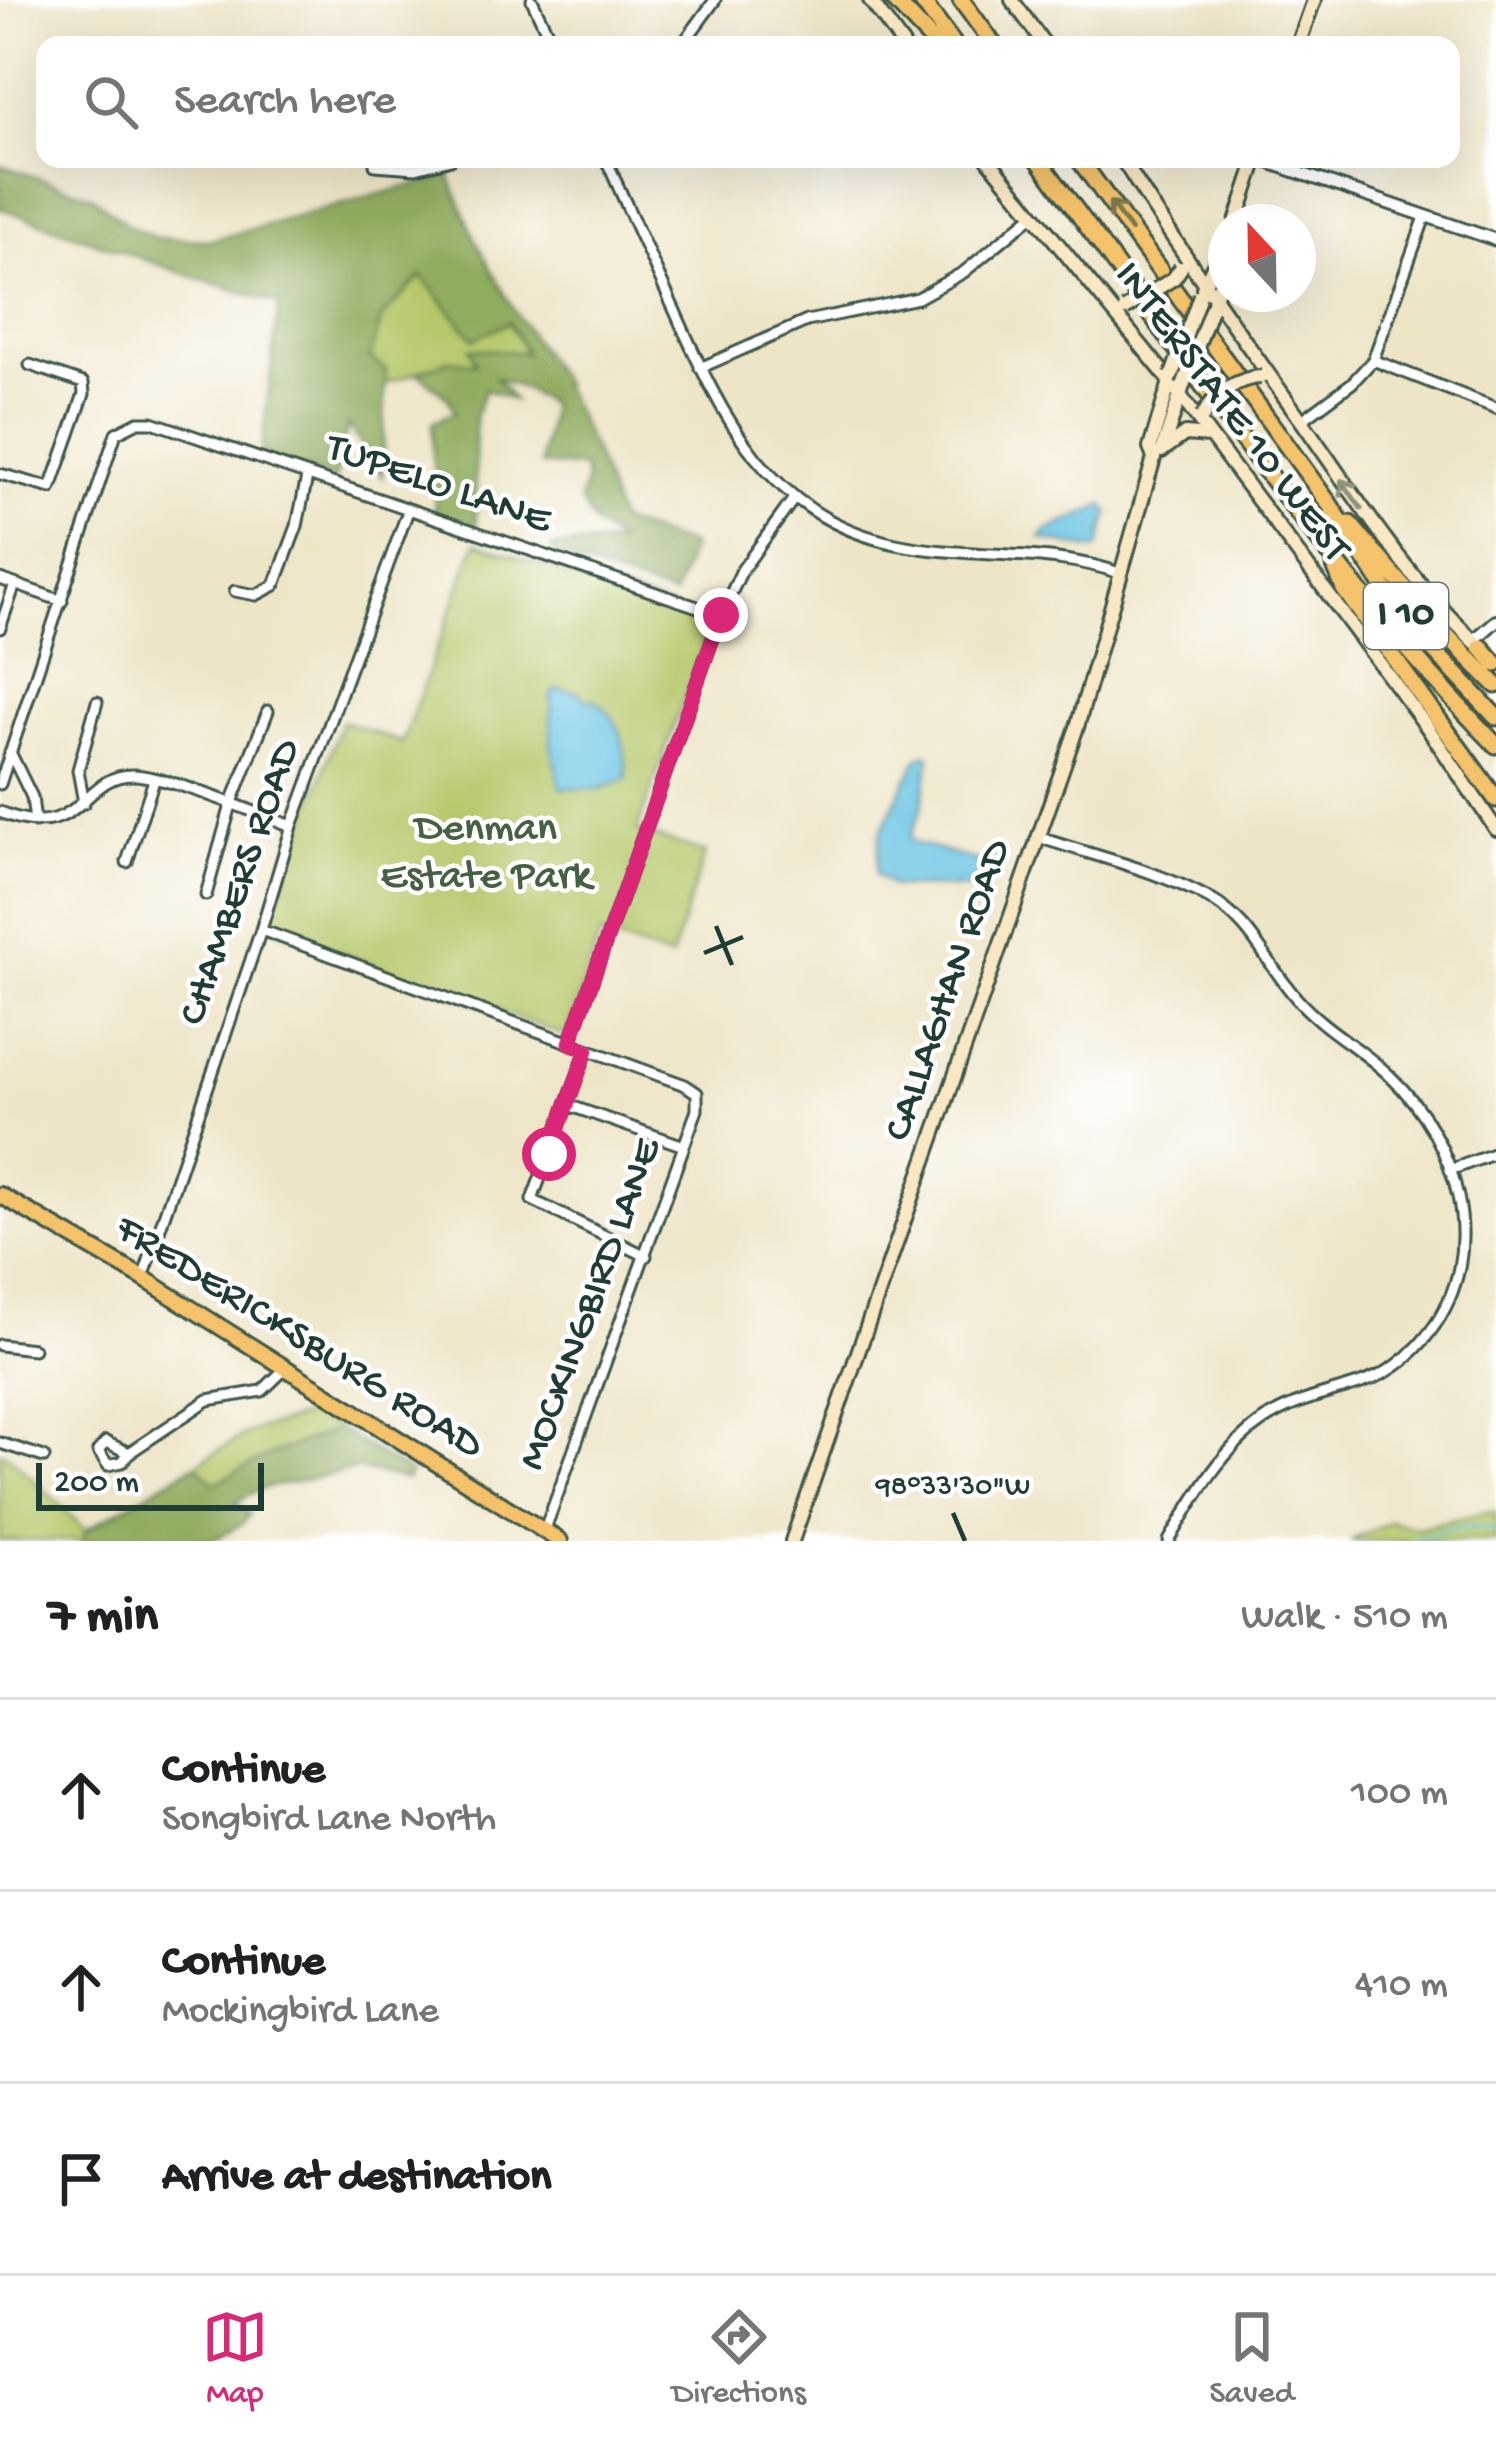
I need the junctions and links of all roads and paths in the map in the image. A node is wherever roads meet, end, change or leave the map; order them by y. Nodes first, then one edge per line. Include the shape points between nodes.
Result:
1 (532, 0) edge
2 (715, 0) edge
3 (870, 0) edge
4 (894, 0) edge
5 (921, 0) edge
6 (964, 0) edge
7 (1012, 0) edge
8 (1314, 0) edge
9 (549, 36) edge
10 (689, 36) edge
11 (896, 36) edge
12 (928, 36) edge
13 (947, 36) edge
14 (988, 36) edge
15 (1039, 36) edge
16 (1301, 36) edge
17 (610, 168) edge
18 (995, 168) edge
19 (1045, 168) edge
20 (1085, 168) edge
21 (1127, 168) edge
22 (1255, 168) edge
23 (1284, 168) edge
24 (1242, 204) edge
25 (1033, 215) junction
26 (1426, 217) junction
27 (1496, 240) edge
28 (1208, 257) edge
29 (1182, 259) junction
30 (1208, 294) edge
31 (1207, 298) junction
32 (1108, 304) junction
33 (1373, 360) junction
34 (30, 365) dead end
35 (700, 368) junction
36 (1267, 379) junction
37 (1176, 385) junction
38 (1496, 408) edge
39 (1301, 421) junction
40 (1206, 427) junction
41 (1158, 454) junction
42 (0, 474) edge
43 (307, 477) junction
44 (795, 497) junction
45 (1330, 505) junction
46 (408, 511) junction
47 (1329, 552) junction
48 (1122, 574) junction
49 (0, 579) edge
50 (15, 584) junction
51 (235, 591) dead end
52 (62, 601) junction
53 (721, 615) junction
54 (1496, 621) edge
55 (0, 628) edge
56 (1477, 644) junction
57 (1496, 662) edge
58 (1496, 685) edge
59 (97, 702) dead end
60 (268, 712) dead end
61 (1496, 717) edge
62 (1495, 744) edge
63 (10, 752) junction
64 (154, 780) junction
65 (0, 784) edge
66 (1496, 799) edge
67 (84, 803) junction
68 (231, 805) junction
69 (0, 812) edge
70 (34, 822) junction
71 (292, 826) junction
72 (1496, 829) edge
73 (1038, 837) junction
74 (127, 862) dead end
75 (206, 895) dead end
76 (261, 930) junction
77 (570, 1043) junction
78 (587, 1050) junction
79 (568, 1105) junction
80 (684, 1146) junction
81 (1496, 1153) edge
82 (1450, 1170) junction
83 (0, 1195) edge
84 (646, 1256) junction
85 (143, 1278) junction
86 (0, 1345) edge
87 (33, 1348) dead end
88 (286, 1368) junction
89 (0, 1444) edge
90 (129, 1453) dead end
91 (44, 1457) dead end
92 (544, 1532) junction
93 (560, 1541) edge
94 (792, 1541) edge
95 (1169, 1541) edge

1 - 9 street
2 - 10 street
3 - 11 main road
4 - 12 highway
5 - 13 highway
6 - 14 highway
7 - 15 main road
8 - 16 main road
17 - 35 street
18 - 25 main road, INTERSTATE 10 WEST
19 - 47 highway, I 10
45 -> 20 highway, I 10
21 - 29 main road, INTERSTATE 10 WEST
22 - 24 main road
23 - 26 street
25 - 32 main road, INTERSTATE 10 WEST
25 - 35 street via 939,288 807,321
26 - 27 street
26 - 33 street
28 - 29 main road
29 - 31 main road, INTERSTATE 10 WEST
29 - 32 main road, bridge via 1174,278 1125,309
30 - 31 main road, CALLAGHAN ROAD
31 - 36 main road, INTERSTATE 10 WEST
31 - 37 main road, CALLAGHAN ROAD, bridge
32 - 37 main road, INTERSTATE 10 WEST
33 - 38 street
33 - 39 street
34 - 42 street via 83,383 84,394 51,488
35 - 44 street via 735,434
36 - 39 main road, INTERSTATE 10 WEST
36 - 40 main road, bridge via 1241,381 1210,403
37 - 40 main road, INTERSTATE 10 WEST
37 - 41 main road, CALLAGHAN ROAD via 1150,448
56 -> 39 main road, INTERSTATE 10 WEST via 1388,545
40 - 41 main road
40 - 72 main road, INTERSTATE 10 WEST
41 - 48 main road, CALLAGHAN ROAD
43 - 46 street, TUPELO LANE
43 - 51 street via 275,585 256,595
43 - 52 street, TUPELO LANE via 152,422 116,433
44 - 48 street via 842,527 893,544 1063,559
44 - 53 street via 742,570
45 - 58 highway
45 - 61 highway, I 10 via 1384,589
46 - 53 street, TUPELO LANE
46 - 71 street, CHAMBERS ROAD
47 - 62 highway, I 10
47 - 66 highway via 1344,589
48 - 73 main road, CALLAGHAN ROAD
49 - 50 street
50 - 52 street
50 - 55 street
52 - 63 street
53 - 77 street
54 - 56 street
56 - 57 highway
59 - 67 street via 78,770
60 - 68 street
63 - 65 street
63 - 70 street via 32,797
64 - 67 street via 123,776
64 - 68 street
64 - 74 street
67 - 70 street
68 - 71 street
68 - 75 street
69 - 70 street
71 - 76 street, CHAMBERS ROAD
73 - 82 street via 1181,886 1233,914 1298,1000 1403,1090
73 - 94 main road, CALLAGHAN ROAD
76 - 77 street
76 - 85 street, CHAMBERS ROAD
77 - 78 street
78 - 79 street
78 - 80 street, MOCKINGBIRD LANE via 697,1093
79 - 80 street
79 - 84 street via 532,1200
80 - 84 street, MOCKINGBIRD LANE
81 - 82 street
82 - 95 street via 1462,1253 1430,1333 1377,1377 1255,1426 1232,1446
83 - 85 main road, FREDERICKSBURG ROAD
84 - 92 street, MOCKINGBIRD LANE
85 - 88 main road, FREDERICKSBURG ROAD
86 - 87 street
88 - 90 street via 262,1391 208,1400
88 - 92 main road, FREDERICKSBURG ROAD
89 - 91 street
92 - 93 main road, FREDERICKSBURG ROAD

